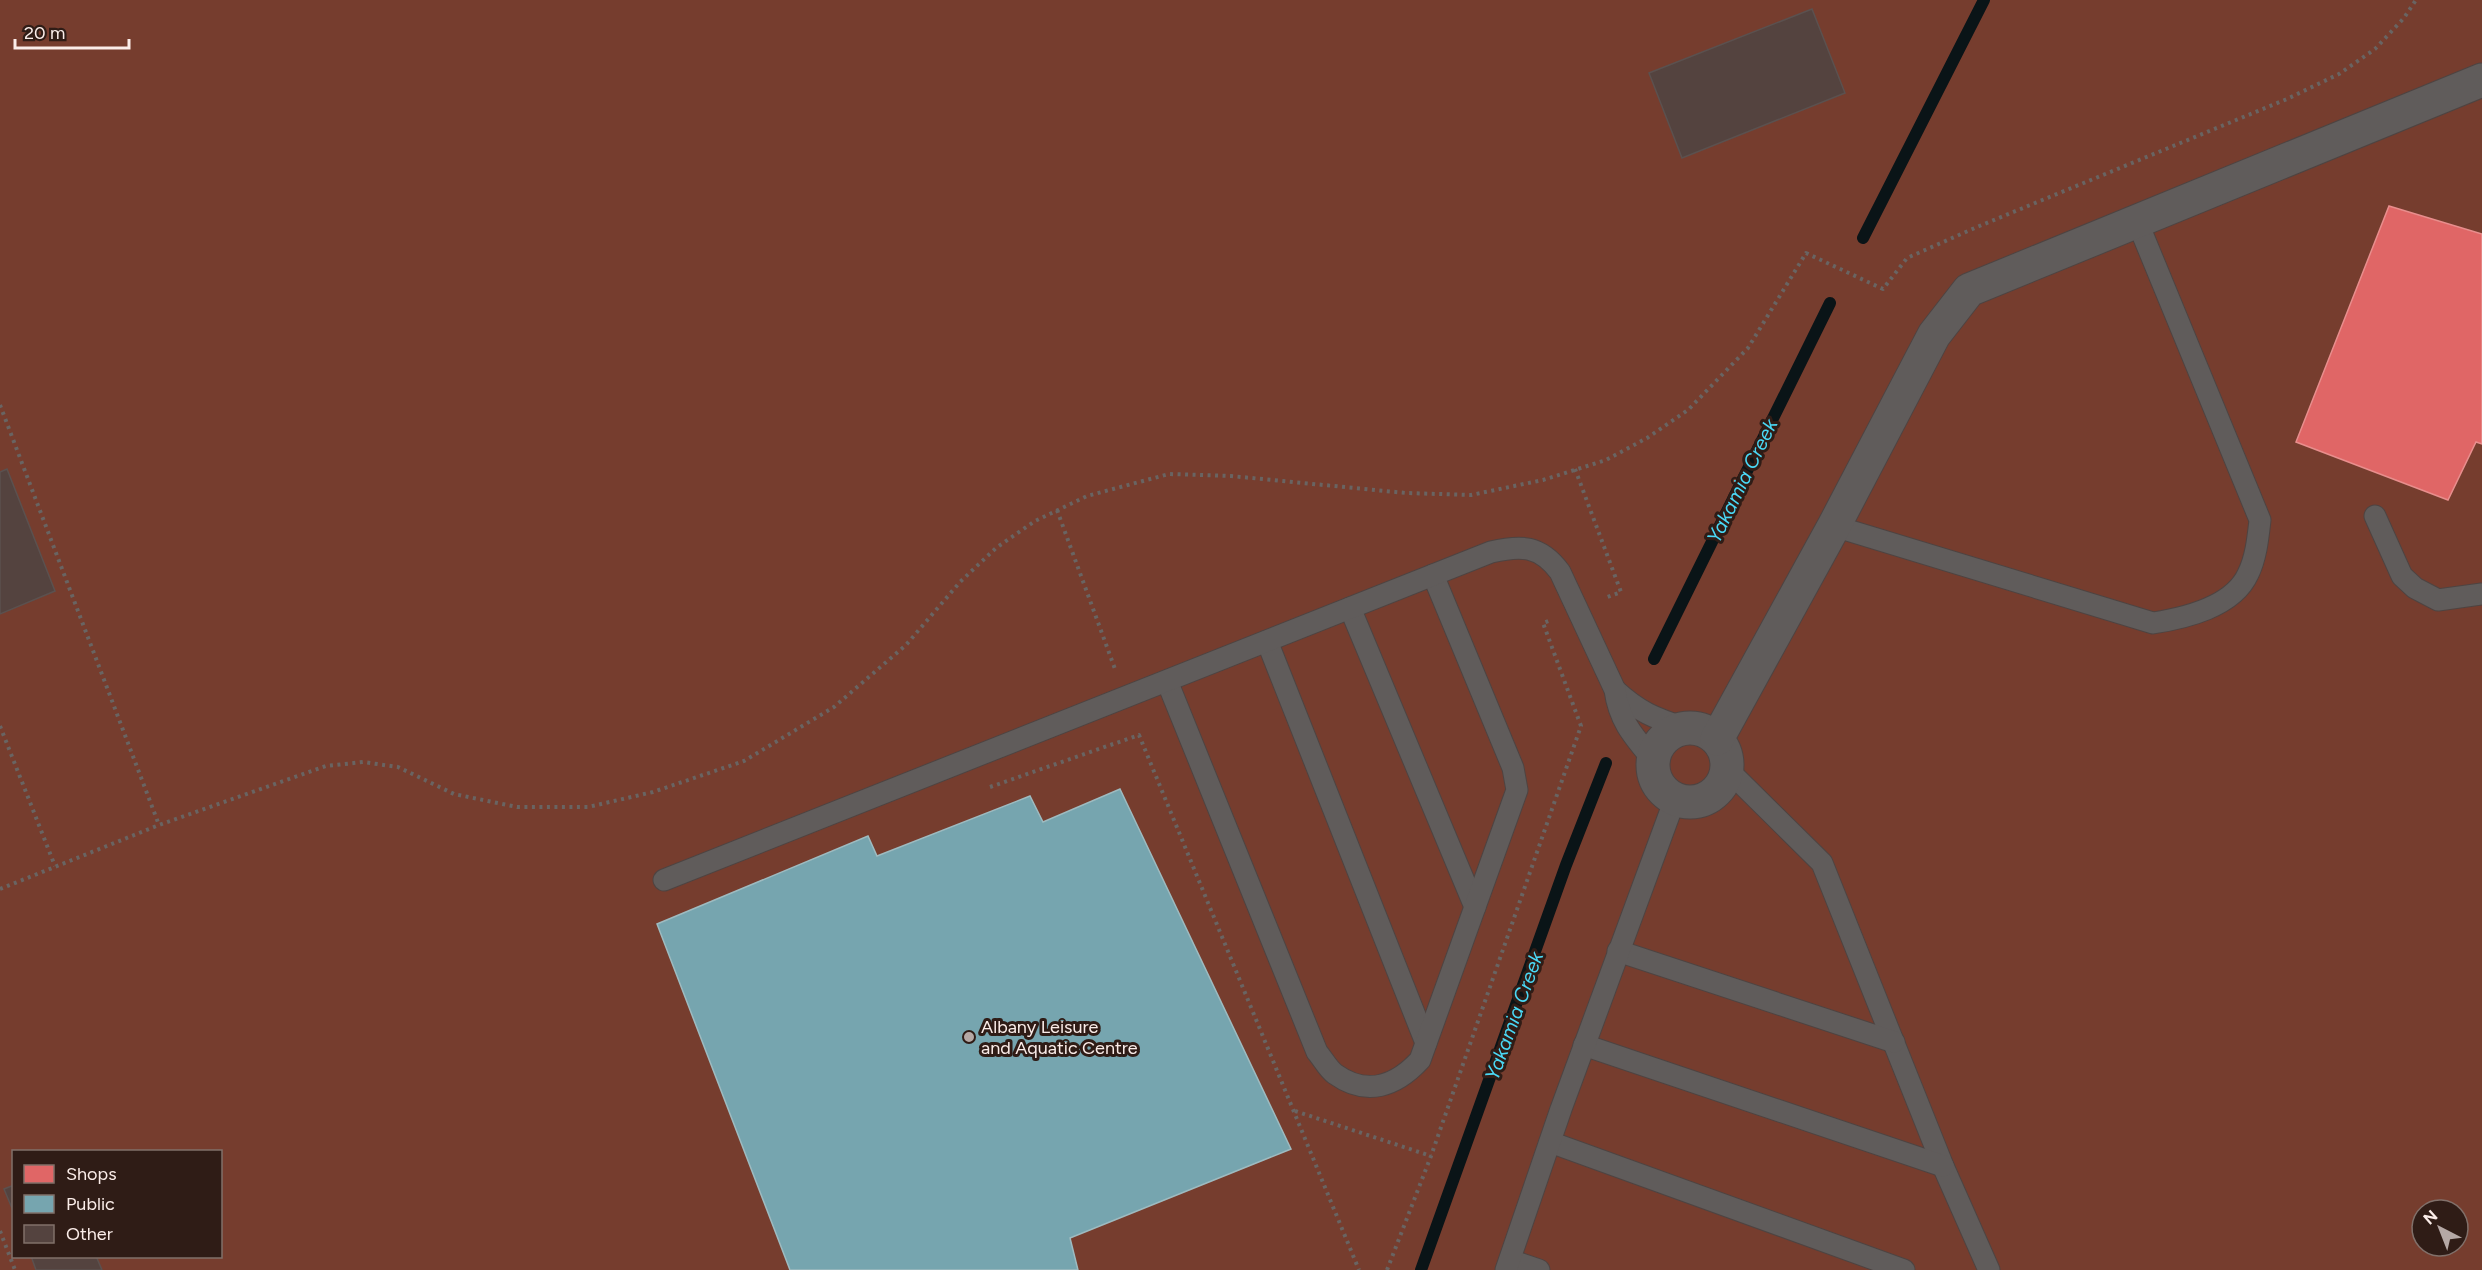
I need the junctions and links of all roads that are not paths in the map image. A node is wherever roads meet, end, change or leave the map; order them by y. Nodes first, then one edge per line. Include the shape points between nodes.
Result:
1 (2482, 80) edge
2 (2137, 221) junction
3 (2375, 516) dead end
4 (1834, 526) junction
5 (1433, 575) junction
6 (2482, 594) edge
7 (1350, 608) junction
8 (1267, 641) junction
9 (1167, 681) junction
10 (1615, 690) junction
11 (1685, 728) junction
12 (1722, 754) junction
13 (1653, 761) junction
14 (1675, 799) junction
15 (664, 880) dead end
16 (1475, 907) junction
17 (1618, 951) junction
18 (1894, 1042) junction
19 (1426, 1043) junction
20 (1584, 1045) junction
21 (1550, 1142) junction
22 (1943, 1166) junction
23 (1508, 1265) edge
24 (1539, 1270) edge
25 (1904, 1270) edge
26 (1989, 1270) edge

1 - 2 street
2 - 4 street via 1969,290 1934,335
2 - 4 lane via 2260,520 2248,576 2225,601 2186,618 2153,623
3 - 6 lane via 2402,576 2415,588 2438,600
4 - 12 street
5 - 7 lane
5 - 10 lane via 1516,546 1542,554 1560,572
5 - 16 lane via 1513,768 1518,790
7 - 8 lane
7 - 16 lane
8 - 9 lane
8 - 19 lane
9 - 15 lane
9 - 19 lane via 1317,1052 1335,1074 1365,1088 1388,1084 1406,1075 1420,1060
10 - 11 lane via 1635,708
10 - 13 lane via 1623,722
11 - 12 street via 1702,730
11 - 13 street via 1664,739
12 - 14 street via 1717,790 1698,801
12 - 18 lane via 1822,863
13 - 14 street via 1658,783
14 - 17 lane
16 - 19 lane
17 - 18 lane
17 - 20 lane
18 - 22 lane
20 - 21 lane
20 - 22 lane
21 - 23 lane
21 - 25 lane
22 - 26 lane
23 - 24 lane

